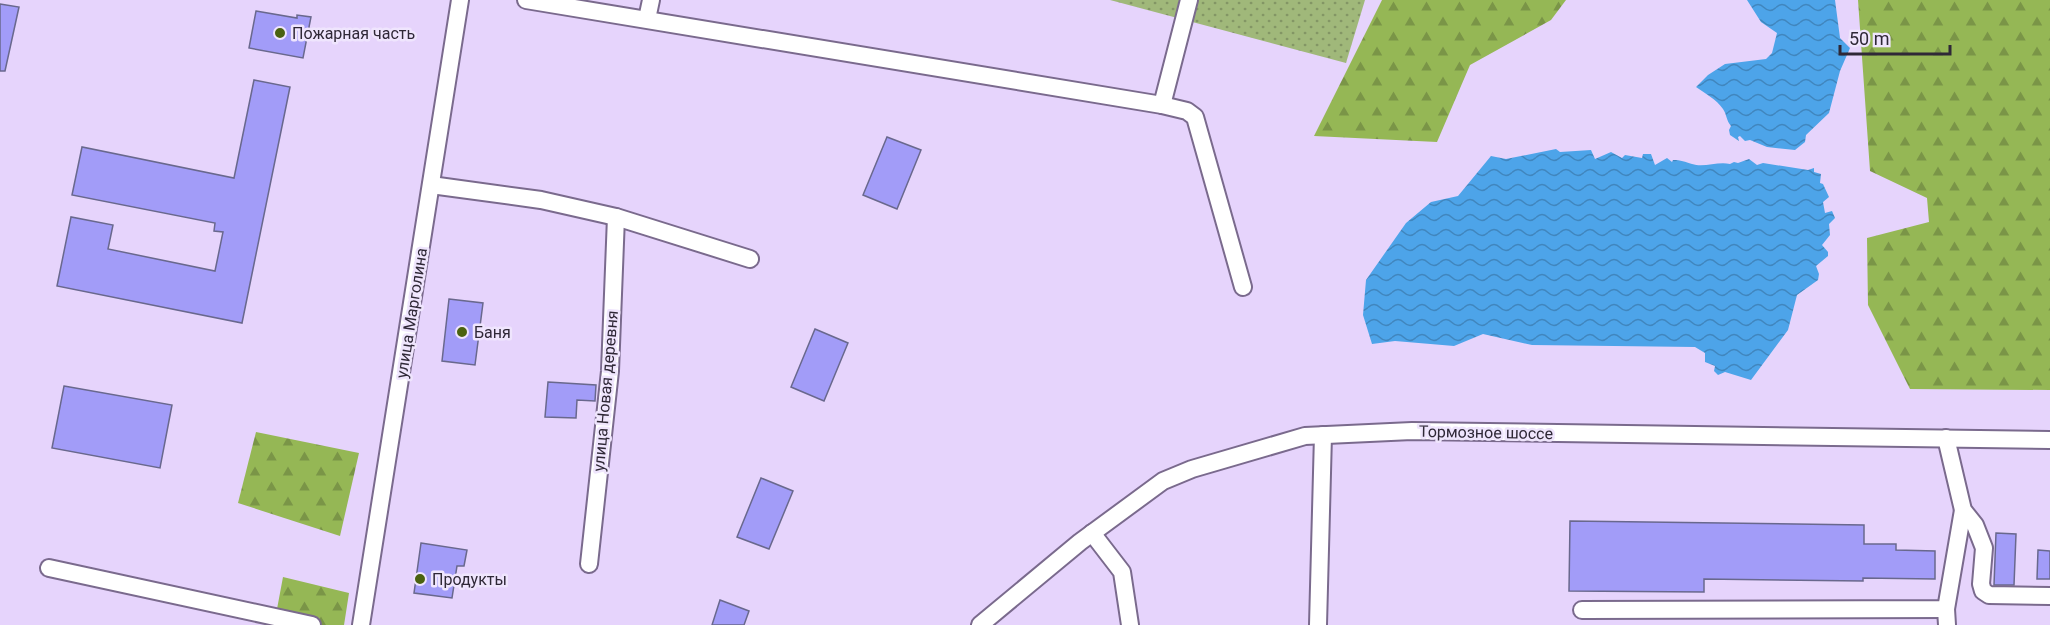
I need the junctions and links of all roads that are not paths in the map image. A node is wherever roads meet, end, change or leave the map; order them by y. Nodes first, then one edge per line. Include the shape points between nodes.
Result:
1 (459, 0) edge
2 (526, 0) edge
3 (651, 0) edge
4 (1189, 0) edge
5 (647, 19) junction
6 (1162, 105) junction
7 (430, 185) junction
8 (616, 217) junction
9 (750, 259) dead end
10 (1243, 287) dead end
11 (1323, 435) junction
12 (1946, 438) junction
13 (2050, 440) edge
14 (1963, 510) junction
15 (1092, 533) junction
16 (589, 564) dead end
17 (48, 568) dead end
18 (2050, 596) edge
19 (1582, 610) dead end
20 (1946, 617) edge
21 (312, 625) edge
22 (361, 625) edge
23 (980, 625) edge
24 (1130, 625) edge
25 (1318, 625) edge

1 - 7 street, улица Марголина
2 - 5 street
3 - 5 street
4 - 6 street
5 - 6 street
6 - 10 street via 1195,117
7 - 8 street via 541,200
7 - 22 street, улица Марголина
8 - 9 street
8 - 16 street, улица Новая деревня via 610,372
11 - 12 street, Тормозное шоссе via 1412,431
11 - 15 street, Тормозное шоссе via 1280,442 1163,481
11 - 25 street
12 - 13 street, Тормозное шоссе
12 - 14 street
14 - 18 street via 1975,525 1984,548 1983,591 1989,595
14 - 20 street
15 - 23 street, Тормозное шоссе
15 - 24 street via 1122,572
17 - 21 street
19 - 20 street

